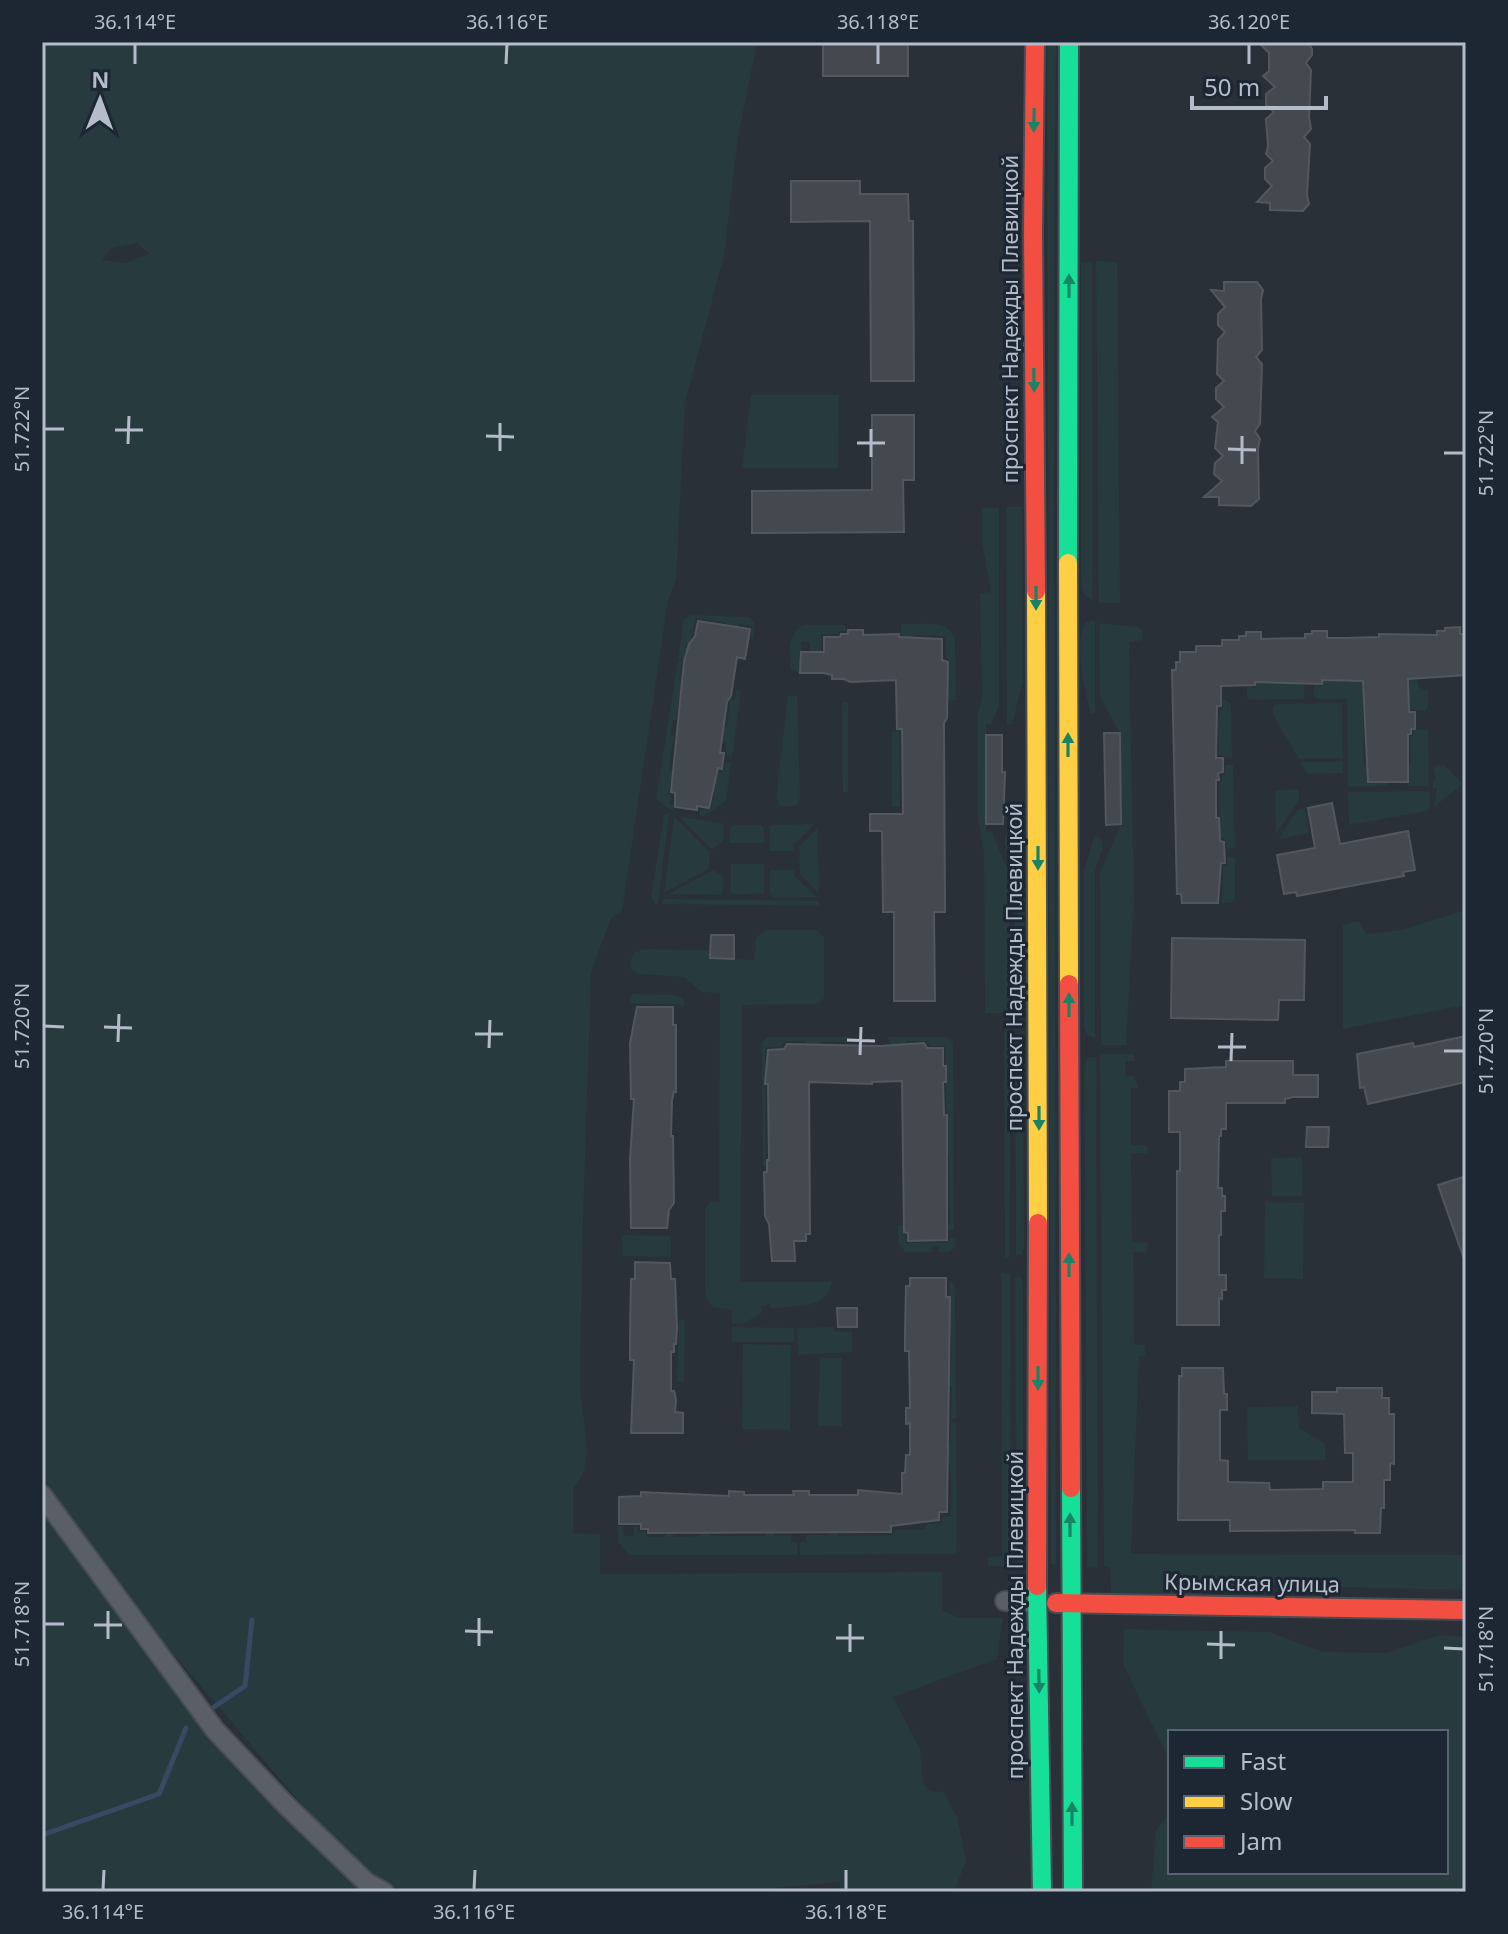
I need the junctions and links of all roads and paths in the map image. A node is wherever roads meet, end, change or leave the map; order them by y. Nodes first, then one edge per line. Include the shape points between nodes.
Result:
1 (1035, 42) edge
2 (1069, 42) edge
3 (42, 1495) edge
4 (1005, 1601) dead end
5 (1037, 1603) junction
6 (1071, 1603) junction
7 (1466, 1610) edge
8 (384, 1892) edge
9 (1042, 1892) edge
10 (1073, 1892) edge

1 -> 5 main road, проспект Надежды Плевицкой
6 -> 2 main road
3 - 8 street via 215,1730 366,1882
4 - 5 street
5 - 6 main road, Крымская улица
5 -> 9 main road, проспект Надежды Плевицкой
6 - 7 main road, Крымская улица
10 -> 6 main road

